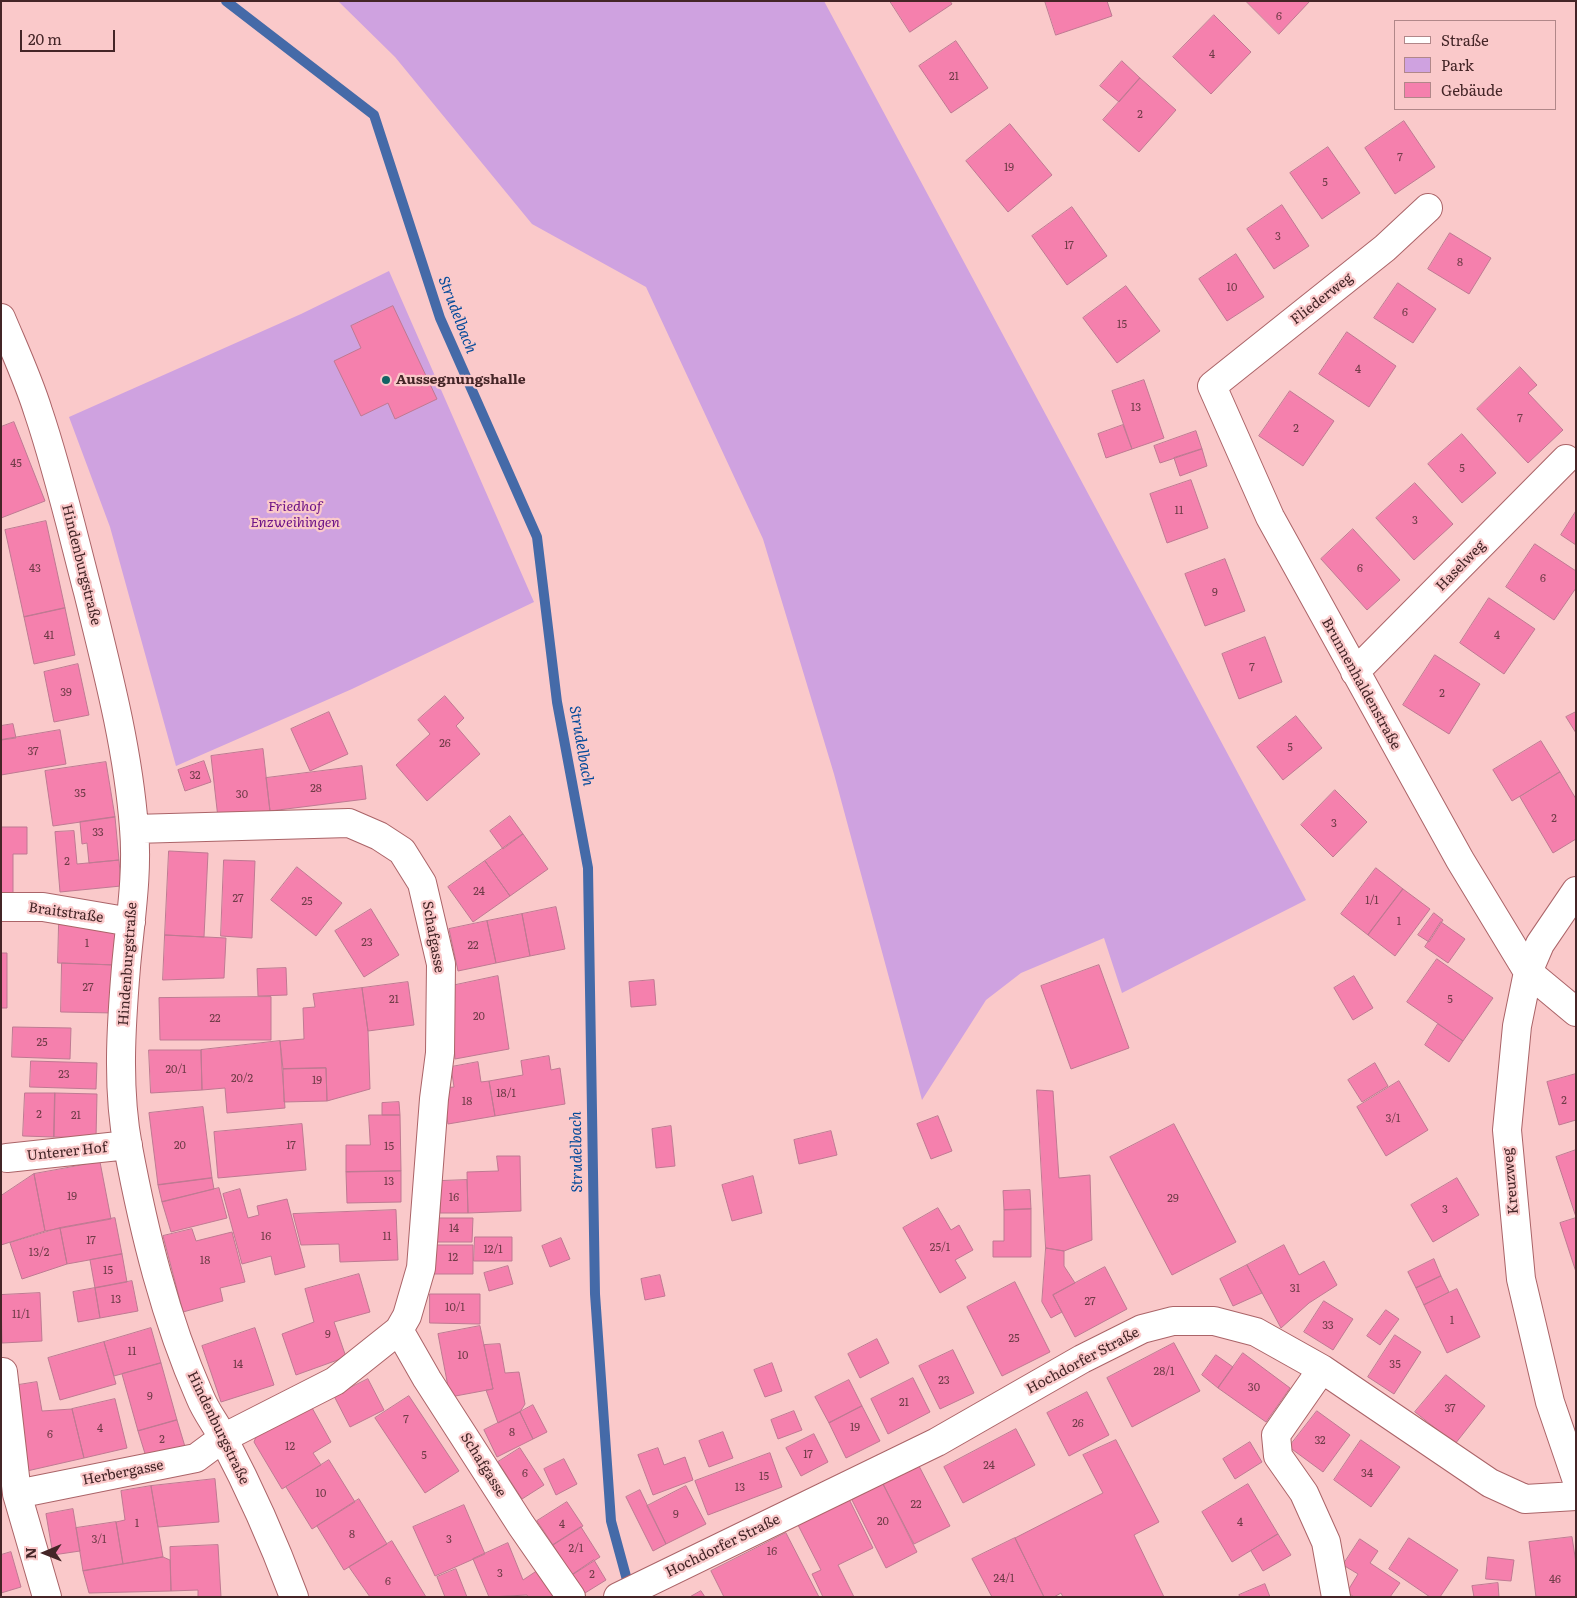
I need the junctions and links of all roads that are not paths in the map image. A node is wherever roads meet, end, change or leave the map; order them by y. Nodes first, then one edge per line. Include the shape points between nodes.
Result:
1 (1428, 208) dead end
2 (1, 318) edge
3 (1212, 386) joint
4 (1566, 459) dead end
5 (1355, 672) junction
6 (134, 829) junction
7 (1576, 891) edge
8 (1, 907) edge
9 (131, 922) junction
10 (1528, 972) junction
11 (1576, 1012) edge
12 (128, 1145) junction
13 (7, 1158) dead end
14 (399, 1330) junction
15 (1322, 1369) junction
16 (3, 1372) dead end
17 (223, 1438) junction
18 (1576, 1478) edge
19 (17, 1494) junction
20 (1576, 1496) edge
21 (47, 1597) edge
22 (294, 1597) edge
23 (571, 1597) edge
24 (618, 1597) edge
25 (1336, 1597) edge

1 - 3 street, Fliederweg via 1385,248
2 - 6 street, Hindenburgstraße via 27,378 54,461 125,753
3 - 5 street, Brunnenhaldenstraße via 1270,517
4 - 5 street, Haselweg
5 - 10 street, Brunnenhaldenstraße via 1460,860
6 - 9 street, Hindenburgstraße
6 - 14 street, Schafgasse via 349,823 380,836 402,851 422,883 441,964 440,1053 421,1268 407,1316
7 - 10 street, Kreuzweg via 1540,944
8 - 9 street, Braitstraße via 43,907
9 - 12 street, Hindenburgstraße via 121,1059
10 - 11 street, Brunnenhaldenstraße
10 - 18 street, Kreuzweg via 1517,1026 1507,1130 1509,1160 1521,1279 1550,1402
12 - 13 street, Unterer Hof
12 - 17 street, Hindenburgstraße via 168,1315 201,1400
14 - 17 street, Schafgasse via 335,1381
14 - 23 street, Schafgasse via 521,1525
15 - 20 street, Hochdorfer Straße via 1490,1483 1525,1498
15 - 24 street, Hochdorfer Straße via 1256,1332 1214,1321 1173,1321 1142,1329 1082,1359 937,1442
15 - 25 street via 1276,1435 1278,1456 1304,1493 1326,1542
16 - 19 street
17 - 19 street, Herbergasse via 196,1458
17 - 22 street, Hindenburgstraße
19 - 21 street

